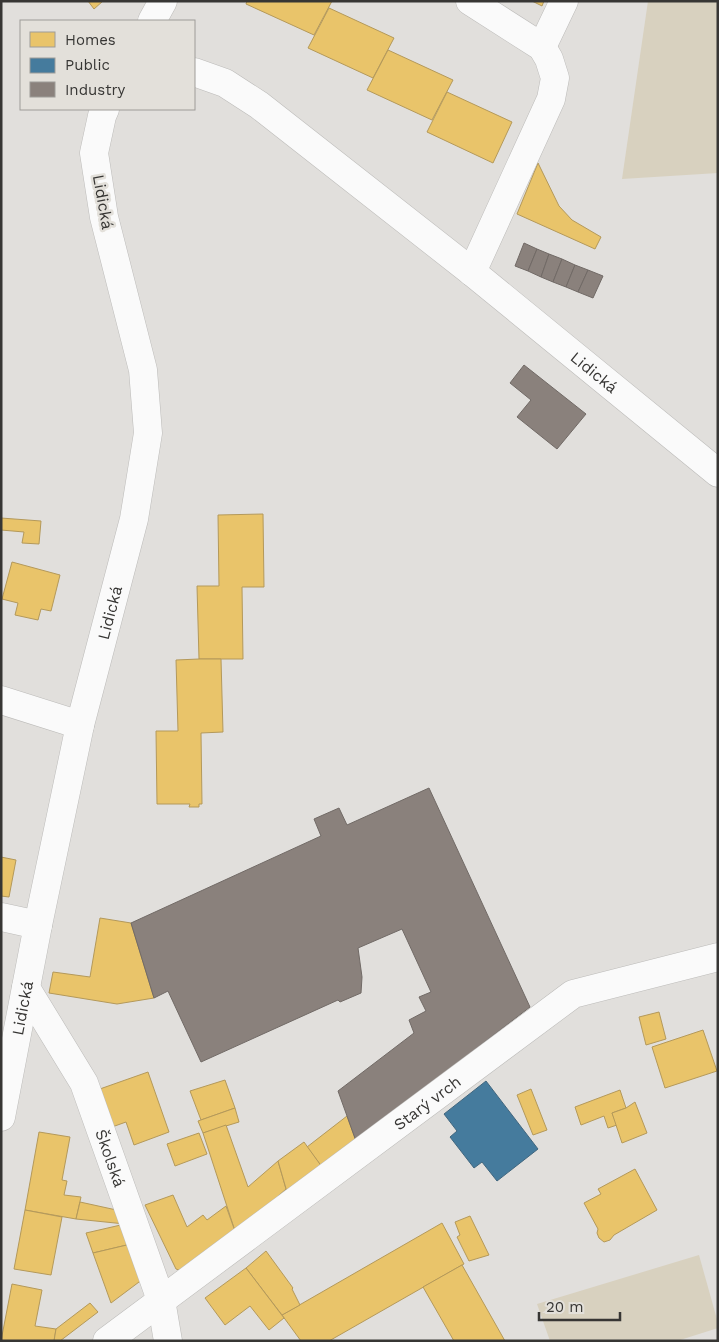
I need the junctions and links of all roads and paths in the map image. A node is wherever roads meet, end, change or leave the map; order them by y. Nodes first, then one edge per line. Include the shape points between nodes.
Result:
1 (164, 1) edge
2 (470, 1) edge
3 (564, 1) edge
4 (153, 20) edge
5 (542, 47) junction
6 (195, 72) edge
7 (105, 110) edge
8 (472, 272) junction
9 (718, 472) edge
10 (1, 700) edge
11 (80, 725) junction
12 (1, 917) edge
13 (38, 925) junction
14 (718, 956) edge
15 (26, 988) junction
16 (1, 1117) edge
17 (161, 1300) junction
18 (107, 1341) edge
19 (168, 1341) edge

1 - 4 street
2 - 5 street
3 - 5 street
5 - 8 street via 550,59 555,78 551,99
6 - 8 street, Lidická via 224,83 260,105
7 - 11 street, Lidická via 94,153 104,217 144,370 148,433 134,519
8 - 9 street, Lidická
10 - 11 street
11 - 13 street, Lidická
12 - 13 street
13 - 15 street, Lidická
14 - 17 street, Starý vrch via 573,994
15 - 16 street, Lidická
15 - 17 street, Školská via 84,1083
17 - 18 street, Starý vrch
17 - 19 street, Školská

